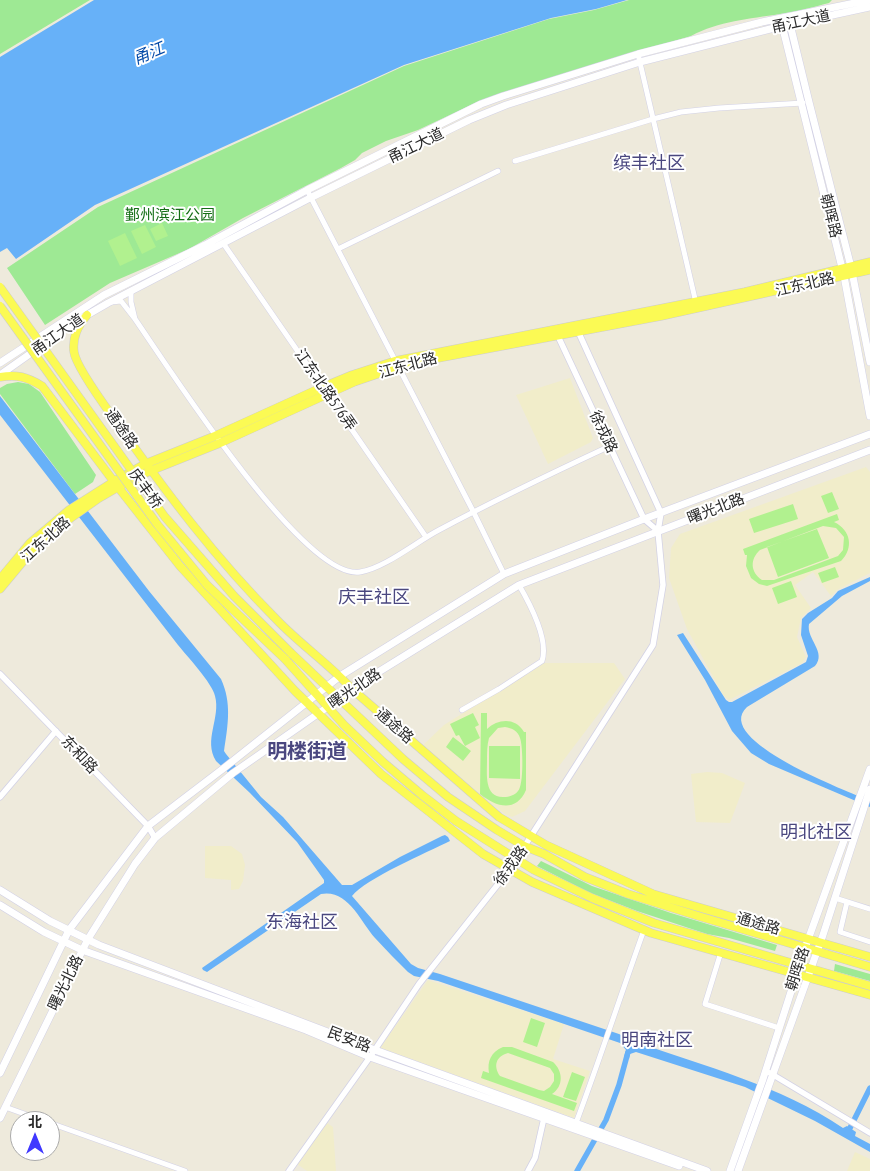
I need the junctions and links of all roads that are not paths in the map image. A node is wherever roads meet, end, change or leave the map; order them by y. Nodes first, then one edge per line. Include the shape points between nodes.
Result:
1 (869, 0) edge
2 (870, 8) edge
3 (790, 20) junction
4 (781, 22) junction
5 (638, 54) junction
6 (640, 62) junction
7 (805, 103) junction
8 (653, 119) junction
9 (515, 161) dead end
10 (498, 171) dead end
11 (306, 190) junction
12 (310, 198) junction
13 (223, 243) junction
14 (338, 249) junction
15 (870, 262) edge
16 (870, 270) edge
17 (848, 271) junction
18 (0, 286) edge
19 (132, 290) junction
20 (108, 303) junction
21 (697, 305) junction
22 (0, 306) edge
23 (87, 315) junction
24 (135, 319) junction
25 (576, 328) junction
26 (557, 332) junction
27 (870, 362) edge
28 (0, 363) edge
29 (396, 364) junction
30 (0, 376) edge
31 (325, 390) junction
32 (870, 416) edge
33 (870, 434) edge
34 (215, 436) junction
35 (220, 443) junction
36 (610, 446) junction
37 (870, 450) edge
38 (148, 468) junction
39 (115, 484) junction
40 (473, 512) junction
41 (70, 513) junction
42 (661, 513) junction
43 (644, 519) junction
44 (658, 531) junction
45 (426, 537) junction
46 (504, 574) junction
47 (0, 579) edge
48 (519, 586) junction
49 (0, 589) edge
50 (291, 653) joint
51 (285, 660) joint
52 (0, 674) edge
53 (340, 676) junction
54 (327, 687) junction
55 (352, 689) junction
56 (317, 695) junction
57 (339, 699) junction
58 (307, 703) junction
59 (328, 706) junction
60 (462, 710) dead end
61 (318, 714) junction
62 (56, 731) junction
63 (870, 769) edge
64 (868, 786) edge
65 (0, 797) edge
66 (858, 815) junction
67 (148, 826) junction
68 (532, 836) junction
69 (155, 838) junction
70 (524, 846) junction
71 (517, 858) junction
72 (510, 869) junction
73 (0, 890) edge
74 (835, 898) junction
75 (847, 902) junction
76 (0, 904) edge
77 (870, 909) edge
78 (68, 930) junction
79 (644, 930) junction
80 (88, 939) junction
81 (808, 939) junction
82 (64, 942) junction
83 (821, 942) junction
84 (870, 942) edge
85 (805, 948) junction
86 (82, 950) junction
87 (722, 952) junction
88 (817, 952) junction
89 (870, 957) edge
90 (799, 965) junction
91 (870, 967) edge
92 (809, 973) junction
93 (796, 974) junction
94 (870, 986) edge
95 (870, 994) edge
96 (779, 1028) junction
97 (375, 1050) junction
98 (370, 1057) junction
99 (2, 1064) edge
100 (766, 1071) junction
101 (0, 1073) edge
102 (772, 1078) junction
103 (5, 1107) junction
104 (16, 1111) edge
105 (0, 1118) edge
106 (544, 1118) junction
107 (576, 1123) junction
108 (60, 1127) edge
109 (587, 1130) junction
110 (870, 1133) edge
111 (608, 1138) junction
112 (185, 1171) edge
113 (289, 1171) edge
114 (528, 1171) edge
115 (694, 1171) edge
116 (707, 1171) edge
117 (730, 1171) edge
118 (738, 1171) edge

1 - 3 main road, 甬江大道
2 - 3 main road, 甬江大道
3 - 4 main road, 甬江大道
3 - 7 main road, 朝晖路
4 - 5 main road, 甬江大道
4 - 6 main road, 甬江大道
4 - 7 main road, 朝晖路
5 - 6 street
5 - 11 main road, 甬江大道 via 481,104
6 - 8 street
6 - 12 main road, 甬江大道 via 479,115
7 - 8 street via 700,109
7 - 17 main road, 朝晖路
8 - 9 street
8 - 21 street
10 - 14 street
11 - 12 street
11 - 28 main road, 甬江大道 via 104,295
12 - 13 main road, 甬江大道
12 - 14 street
13 - 19 main road, 甬江大道
13 - 31 street, 江东北路576弄
14 - 29 street
15 - 17 main road, 江东北路
16 - 17 main road, 江东北路
17 - 21 main road, 江东北路
17 - 27 main road, 朝晖路
17 - 32 main road, 朝晖路
18 - 50 main road, 庆丰桥, bridge via 165,516 199,558
19 - 20 main road, 甬江大道
19 - 24 street
20 - 23 main road, 甬江大道
20 - 24 street via 121,301
21 - 25 main road, 江东北路
22 - 51 main road, 庆丰桥, bridge via 157,524 207,585
23 - 30 main road, 甬江大道
23 - 38 main road, 通途路 via 75,334 74,355
24 - 34 street
25 - 26 main road, 江东北路
25 - 42 street, 徐戎路
26 - 29 main road, 江东北路
26 - 36 street, 徐戎路
29 - 31 main road, 江东北路
29 - 40 street
30 - 39 main road, 通途路 via 28,378 42,386
31 - 34 main road, 江东北路
31 - 35 main road, 江东北路
31 - 45 street, 江东北路576弄
33 - 42 main road, 曙光北路
34 - 35 street
34 - 38 main road, 江东北路
35 - 38 main road, 江东北路
35 - 45 street via 283,521 336,567 355,573 377,567
36 - 40 street
36 - 43 street, 徐戎路
37 - 44 main road, 曙光北路
38 - 39 main road, 江东北路
38 - 53 main road, 通途路 via 212,550 277,621
39 - 41 main road, 江东北路
39 - 58 main road, 通途路 via 180,566
40 - 45 street
40 - 46 street
41 - 47 main road, 江东北路 via 30,543
41 - 49 main road, 江东北路 via 34,547
42 - 43 main road, 曙光北路
42 - 44 street, 徐戎路
43 - 44 street, 徐戎路
43 - 46 main road, 曙光北路
44 - 48 main road, 曙光北路
44 - 68 street, 徐戎路 via 662,585 653,645
46 - 53 main road, 曙光北路
48 - 55 main road, 曙光北路
48 - 60 street via 532,608 545,650 542,661
50 - 54 main road, 通途路
51 - 56 main road, 通途路
52 - 62 street, 东和路
53 - 54 main road, 曙光北路
53 - 55 main road, 通途路
54 - 56 main road, 曙光北路
54 - 57 main road, 通途路
55 - 57 main road, 曙光北路
55 - 68 main road, 通途路 via 499,817
56 - 58 main road, 曙光北路
56 - 59 main road, 通途路
57 - 59 main road, 曙光北路
57 - 70 main road, 通途路 via 448,797
58 - 61 main road, 通途路
58 - 67 main road, 曙光北路
59 - 61 main road, 曙光北路
59 - 71 main road, 通途路 via 382,762 422,795 456,821
61 - 69 main road, 曙光北路 via 233,773
61 - 72 main road, 通途路 via 381,774 483,854
62 - 65 street
62 - 67 street, 东和路
63 - 64 main road, 朝晖路
64 - 66 main road, 朝晖路
66 - 74 main road, 朝晖路
66 - 81 main road, 朝晖路
67 - 69 street, 东和路
67 - 78 main road, 曙光北路
68 - 70 street, 徐戎路
68 - 81 main road, 通途路 via 653,894
69 - 80 main road, 曙光北路
70 - 71 street, 徐戎路
70 - 85 main road, 通途路 via 628,894
71 - 72 street, 徐戎路
71 - 90 main road, 通途路 via 534,870 592,898 654,923
72 - 79 main road, 通途路 via 532,882
72 - 97 street, 徐戎路 via 419,984
73 - 78 main road, 民安路
74 - 75 street
74 - 83 main road, 朝晖路
75 - 77 street
75 - 84 street via 840,932
76 - 82 main road, 民安路
78 - 80 main road, 民安路
78 - 82 main road, 曙光北路
79 - 87 main road, 通途路
79 - 107 street
80 - 86 main road, 曙光北路
80 - 97 main road, 民安路
81 - 83 main road, 通途路
81 - 85 main road, 朝晖路
82 - 86 main road, 民安路
82 - 99 main road, 曙光北路
83 - 88 main road, 朝晖路
83 - 89 main road, 通途路
85 - 88 main road, 通途路
85 - 90 main road, 朝晖路
86 - 98 main road, 民安路 via 306,1030
86 - 103 main road, 曙光北路
87 - 93 main road, 通途路
87 - 96 street via 705,1004
88 - 91 main road, 通途路
88 - 92 main road, 朝晖路
90 - 92 main road, 通途路
90 - 93 main road, 朝晖路
92 - 93 main road, 通途路
92 - 94 main road, 通途路
92 - 95 main road, 通途路
92 - 102 main road, 朝晖路
93 - 96 main road, 朝晖路
96 - 100 main road, 朝晖路
97 - 98 street, 徐戎路
97 - 107 main road, 民安路
98 - 106 main road, 民安路
98 - 113 street, 徐戎路
99 - 101 main road, 曙光北路
100 - 102 street
100 - 117 main road, 朝晖路
102 - 110 street
102 - 118 main road, 朝晖路
103 - 104 street
103 - 105 main road, 曙光北路
106 - 109 main road, 民安路
106 - 114 street via 535,1158
107 - 109 main road, 民安路
108 - 112 street
109 - 111 main road, 民安路
111 - 115 main road, 民安路
111 - 116 main road, 民安路

